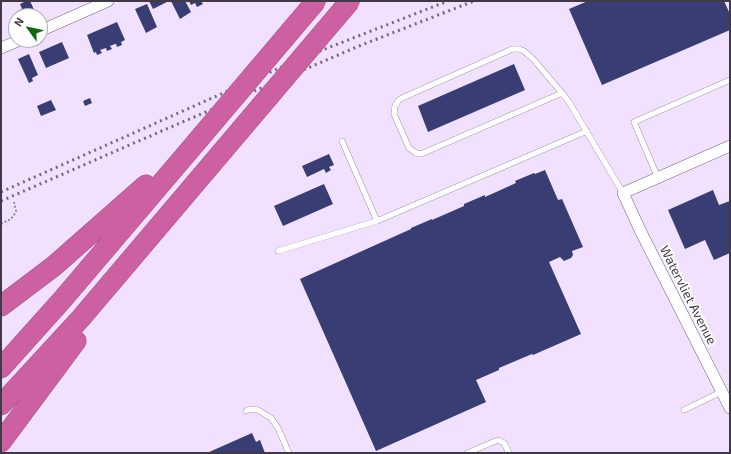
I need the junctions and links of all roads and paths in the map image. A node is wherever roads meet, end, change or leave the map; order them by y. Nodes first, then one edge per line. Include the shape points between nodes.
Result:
1 (108, 1) edge
2 (316, 1) edge
3 (350, 1) edge
4 (48, 27) edge
5 (730, 80) edge
6 (562, 93) junction
7 (587, 131) junction
8 (199, 139) junction
9 (342, 141) dead end
10 (730, 146) edge
11 (658, 178) junction
12 (193, 186) junction
13 (623, 193) junction
14 (14, 202) dead end
15 (377, 221) junction
16 (1, 224) edge
17 (278, 251) dead end
18 (1, 306) edge
19 (1, 368) edge
20 (722, 392) junction
21 (1, 405) edge
22 (730, 408) edge
23 (684, 410) dead end
24 (246, 411) dead end
25 (1, 442) edge
26 (289, 453) edge
27 (467, 453) edge
28 (509, 453) edge

1 - 4 street
2 - 8 highway, bridge
3 - 12 highway, bridge
5 - 11 lane via 634,122
6 - 6 lane via 528,54 519,49 512,49 402,98 395,106 394,114 409,148 421,154
6 - 7 lane
7 - 13 lane
7 - 15 lane
8 - 18 highway via 54,266
8 - 19 highway
9 - 15 lane
10 - 11 street
11 - 13 street
12 - 21 highway via 72,328
12 - 25 highway
13 - 20 street, Watervliet Avenue
14 - 16 path via 14,215
15 - 17 lane
20 - 22 street, Watervliet Avenue
20 - 23 lane
24 - 26 lane via 258,410 271,418
27 - 28 lane via 498,440 504,443

